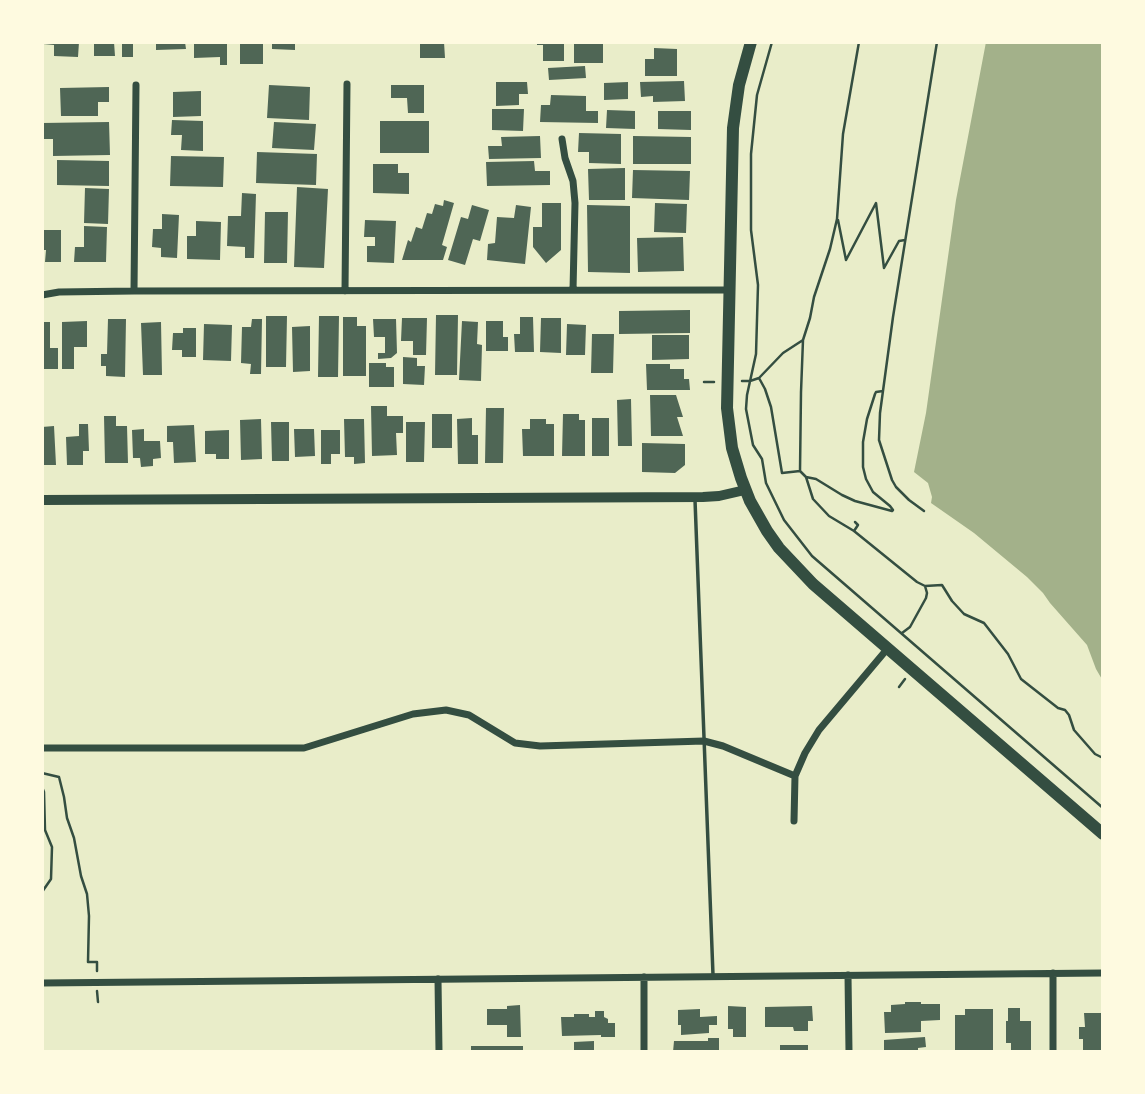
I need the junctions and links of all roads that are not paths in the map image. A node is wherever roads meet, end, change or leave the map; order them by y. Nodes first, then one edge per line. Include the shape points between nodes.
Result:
1 (751, 42) edge
2 (347, 83) dead end
3 (136, 85) dead end
4 (562, 139) dead end
5 (573, 290) junction
6 (729, 290) junction
7 (134, 291) junction
8 (345, 291) junction
9 (42, 295) edge
10 (745, 490) junction
11 (695, 496) junction
12 (42, 500) edge
13 (888, 647) junction
14 (704, 741) junction
15 (42, 748) edge
16 (795, 776) junction
17 (794, 821) dead end
18 (1103, 834) edge
19 (1053, 973) junction
20 (1103, 973) edge
21 (848, 975) junction
22 (644, 977) junction
23 (713, 977) junction
24 (438, 979) junction
25 (42, 982) edge
26 (439, 1052) edge
27 (644, 1052) edge
28 (849, 1052) edge
29 (1053, 1052) edge

1 - 6 main road via 734,116
2 - 8 street
3 - 7 street
4 - 5 street via 573,181
5 - 6 street
5 - 8 street
6 - 10 main road via 727,408 732,448
7 - 8 street
7 - 9 street
10 - 11 main road
10 - 13 main road via 783,552
11 - 12 main road
11 - 14 lane
13 - 16 street via 819,730
13 - 18 main road
14 - 15 street via 515,743 469,716 446,710 413,715 304,748
14 - 16 street
14 - 23 lane
16 - 17 street
19 - 20 street
19 - 21 street
19 - 29 street
21 - 23 street
21 - 28 street
22 - 23 street
22 - 24 street
22 - 27 street
24 - 25 street
24 - 26 street

